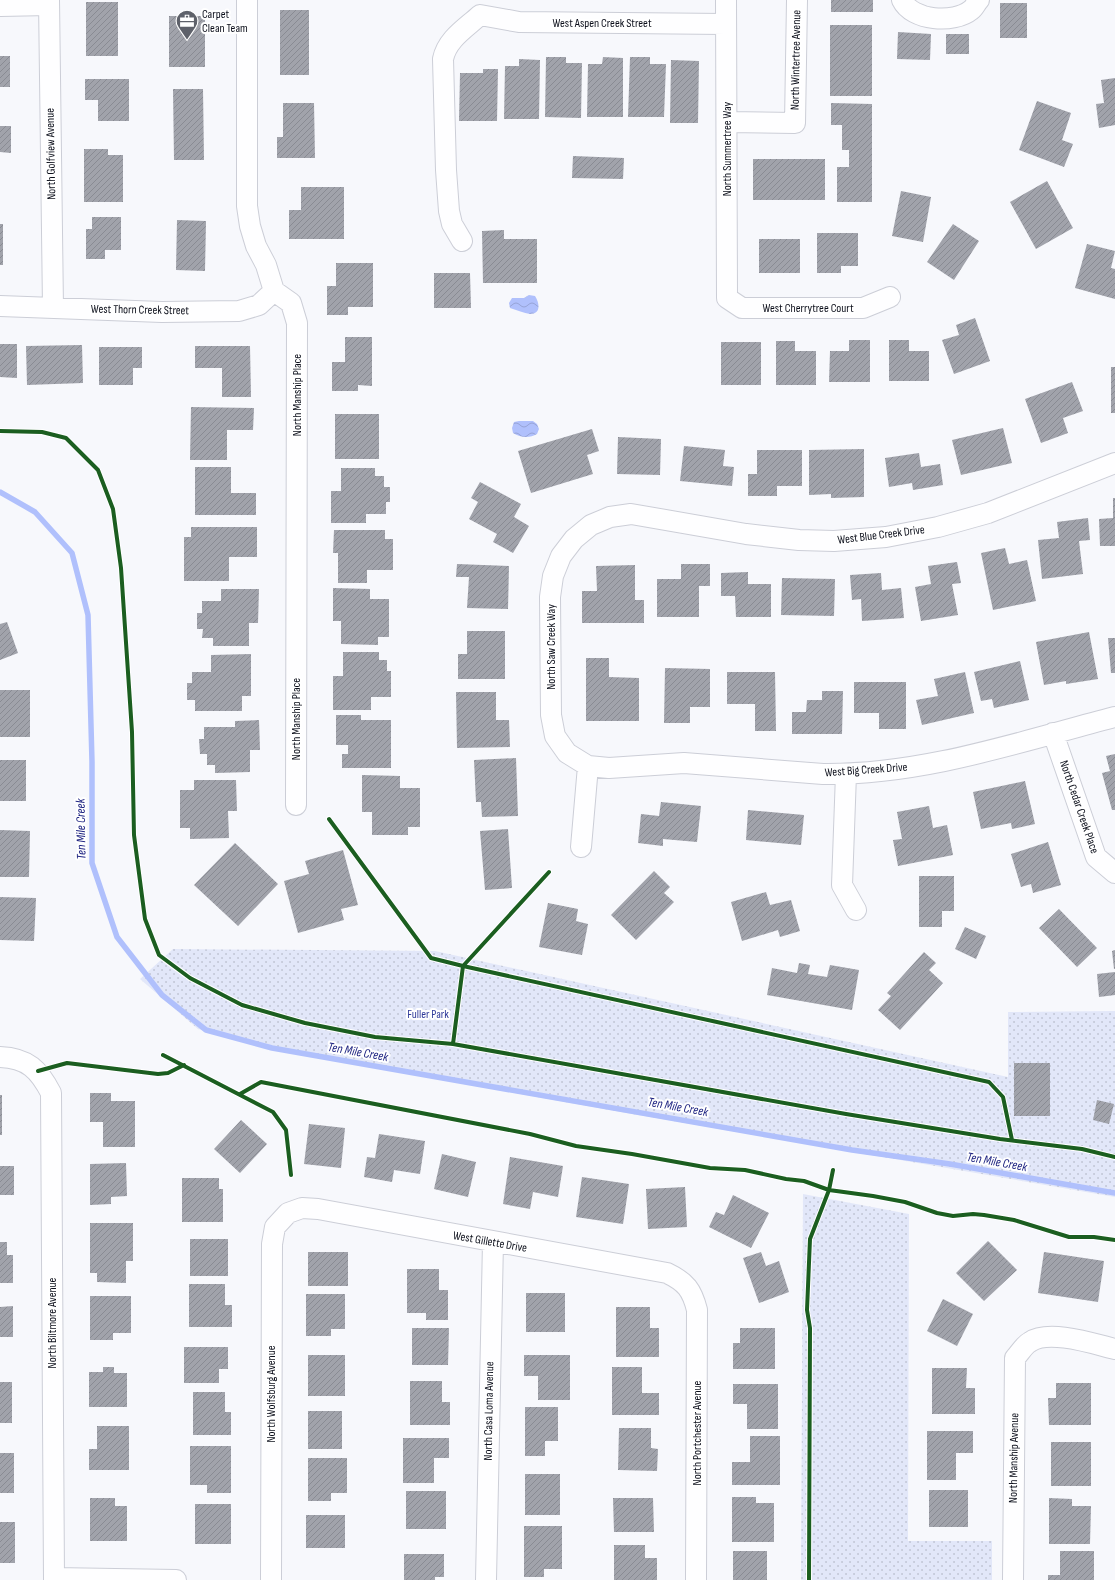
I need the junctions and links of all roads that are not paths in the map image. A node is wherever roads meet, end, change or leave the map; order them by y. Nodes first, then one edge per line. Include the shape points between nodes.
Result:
1 (247, 0) edge
2 (726, 0) edge
3 (797, 0) edge
4 (902, 0) edge
5 (978, 0) edge
6 (49, 3) edge
7 (0, 6) edge
8 (725, 24) junction
9 (727, 122) junction
10 (462, 241) dead end
11 (274, 291) junction
12 (890, 297) dead end
13 (727, 298) joint
14 (0, 306) edge
15 (53, 308) junction
16 (1115, 463) edge
17 (591, 525) joint
18 (1115, 717) edge
19 (1053, 733) junction
20 (588, 766) junction
21 (846, 774) junction
22 (296, 805) dead end
23 (581, 847) dead end
24 (1115, 873) edge
25 (856, 910) dead end
26 (0, 1057) edge
27 (288, 1213) joint
28 (493, 1242) junction
29 (689, 1288) joint
30 (1115, 1349) edge
31 (54, 1579) edge
32 (176, 1580) edge
33 (271, 1580) edge
34 (486, 1580) edge
35 (696, 1580) edge
36 (1013, 1580) edge

1 - 11 street via 247,206 256,246 266,265
2 - 8 street, North Summertree Way
3 - 9 street, North Wintertree Avenue via 795,123
4 - 5 street via 918,14 936,19 956,18 971,10
6 - 7 street
6 - 15 street, North Golfview Avenue
8 - 9 street, North Summertree Way
8 - 10 street, West Aspen Creek Street via 519,22 480,16 450,42 444,51 443,59 448,211
9 - 13 street, North Summertree Way
11 - 15 street, West Thorn Creek Street via 259,305 238,311 162,312
11 - 22 street, North Manship Place via 291,303 297,323
12 - 13 street, West Cherrytree Court via 864,308 742,308
14 - 15 street, West Thorn Creek Street
16 - 17 street, West Blue Creek Drive via 988,513 938,528 886,537 834,541 799,540 746,534 631,514 610,517
17 - 20 street, North Saw Creek Way via 574,539 561,556 553,576 550,597 551,714 555,736 567,754
18 - 19 street, West Big Creek Drive
19 - 21 street, West Big Creek Drive via 947,761
19 - 24 street, North Cedar Creek Place via 1096,857
20 - 21 street, West Big Creek Drive via 609,768 684,763
20 - 23 street
21 - 25 street via 842,885
26 - 31 street, North Biltmore Avenue via 10,1058 38,1071 51,1093
27 - 28 street, West Gillette Drive via 302,1208 318,1209
27 - 33 street, North Wolfsburg Avenue via 275,1227 272,1244
28 - 29 street, West Gillette Drive via 667,1273 680,1279
28 - 34 street, North Casa Loma Avenue
29 - 35 street, North Portchester Avenue via 697,1310
30 - 36 street, North Manship Avenue via 1074,1339 1048,1336 1030,1341 1015,1358
31 - 32 street

